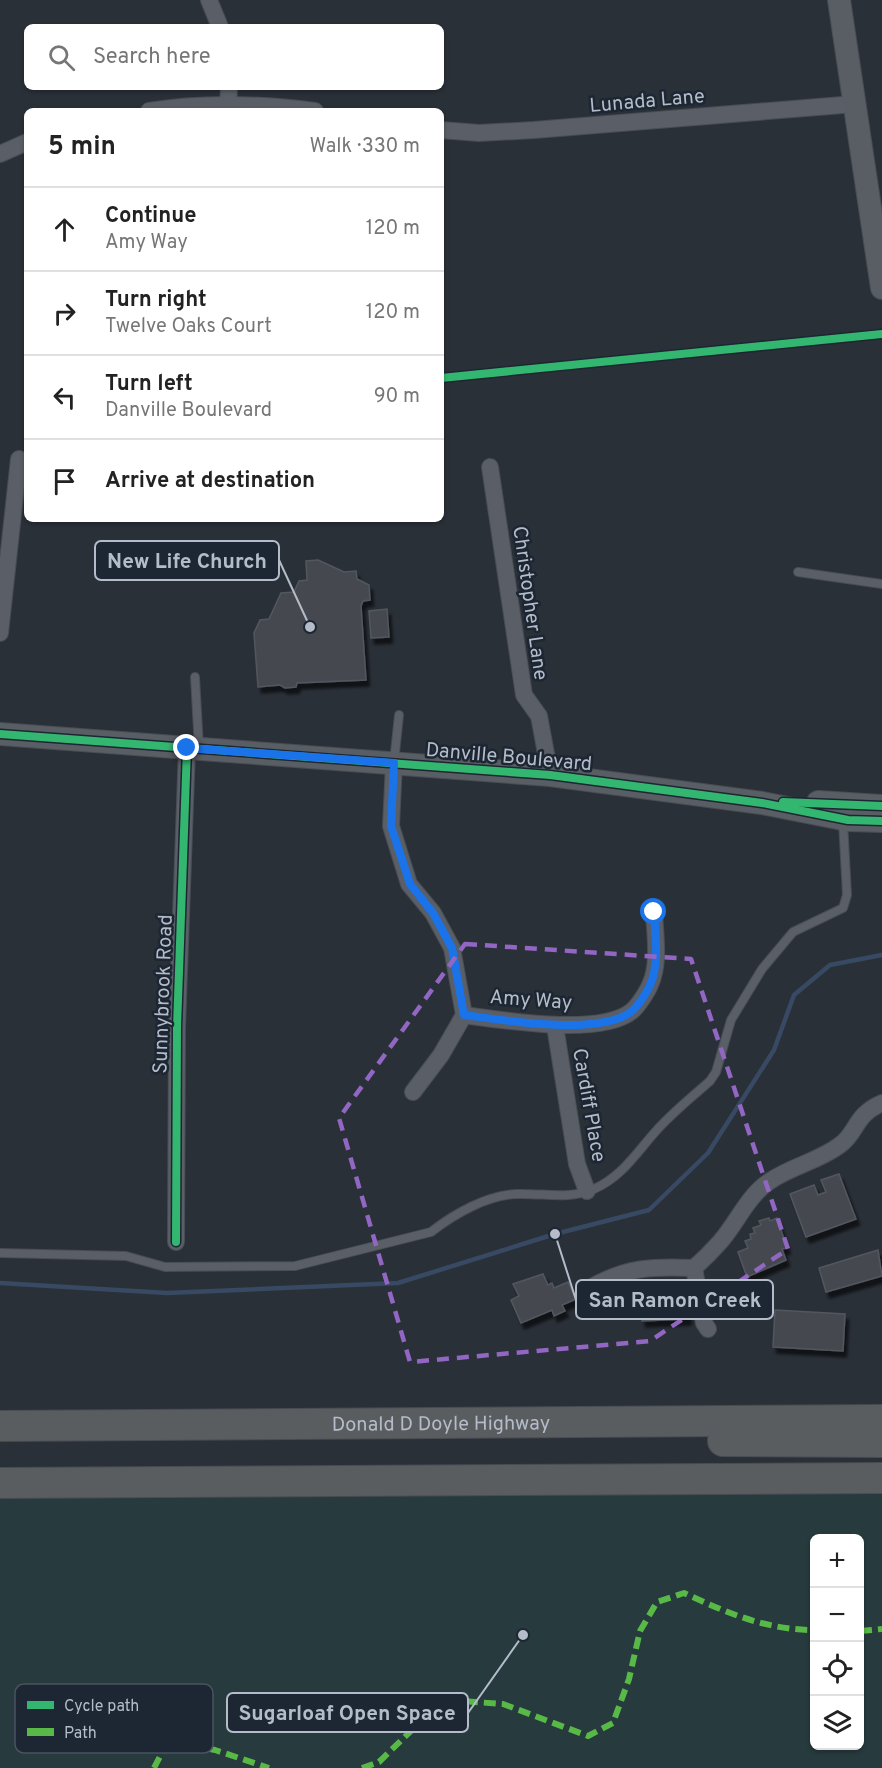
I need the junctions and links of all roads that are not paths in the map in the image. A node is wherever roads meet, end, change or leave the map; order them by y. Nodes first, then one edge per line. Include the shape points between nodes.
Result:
1 (209, 0) edge
2 (839, 0) edge
3 (219, 24) edge
4 (229, 90) edge
5 (855, 104) junction
6 (228, 107) junction
7 (200, 108) edge
8 (290, 108) edge
9 (444, 130) edge
10 (24, 143) edge
11 (0, 154) edge
12 (882, 288) edge
13 (19, 459) dead end
14 (490, 467) dead end
15 (798, 572) dead end
16 (882, 584) edge
17 (0, 633) edge
18 (195, 677) dead end
19 (399, 715) dead end
20 (0, 734) edge
21 (193, 748) junction
22 (394, 763) junction
23 (550, 775) junction
24 (882, 806) edge
25 (843, 811) junction
26 (882, 821) edge
27 (654, 912) dead end
28 (464, 1015) junction
29 (555, 1026) junction
30 (413, 1092) dead end
31 (882, 1103) edge
32 (586, 1191) junction
33 (176, 1242) dead end
34 (0, 1253) edge
35 (694, 1268) junction
36 (590, 1288) dead end
37 (708, 1329) dead end
38 (882, 1420) edge
39 (0, 1426) edge
40 (882, 1442) edge
41 (0, 1444) edge
42 (882, 1478) edge
43 (0, 1483) edge

1 - 3 street
2 - 5 main road
4 - 6 street
5 - 9 street, Lunada Lane via 534,130
5 - 12 main road
6 - 7 street
6 - 8 street
10 - 11 street
13 - 17 street
14 - 23 street, Christopher Lane via 524,695 539,716
15 - 16 lane
18 - 21 lane
19 - 22 lane
20 - 21 main road, Danville Boulevard
21 - 22 main road, Danville Boulevard
21 - 33 street, Sunnybrook Road via 177,1027
22 - 23 main road, Danville Boulevard
22 - 28 street via 391,826 410,884 433,913 452,948
23 - 25 main road, Danville Boulevard
24 - 25 main road, Danville Boulevard
25 - 26 main road, Danville Boulevard
25 - 32 lane via 847,895 843,908 793,932 762,969 731,1020 710,1081 658,1129 618,1175
27 - 29 street, Amy Way via 656,950 651,984 631,1012 607,1021
28 - 29 street, Amy Way
28 - 30 street
29 - 32 street, Cardiff Place via 577,1164
31 - 35 street via 856,1121 843,1144 814,1162 770,1180 721,1242
32 - 34 lane via 561,1197 515,1194 488,1200 449,1218 431,1232 295,1266 165,1267 126,1256
35 - 36 street via 660,1266 614,1274
35 - 37 street
38 - 39 highway, Donald D Doyle Highway
40 - 41 highway
42 - 43 highway

